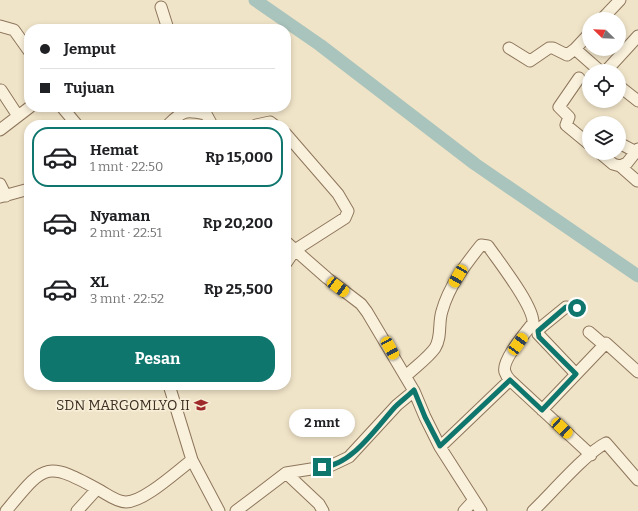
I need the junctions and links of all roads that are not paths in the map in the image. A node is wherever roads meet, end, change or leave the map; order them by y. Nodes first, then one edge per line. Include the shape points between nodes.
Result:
1 (620, 0) edge
2 (161, 7) dead end
3 (609, 12) edge
4 (166, 24) edge
5 (0, 26) edge
6 (582, 42) edge
7 (636, 43) edge
8 (24, 45) edge
9 (509, 48) dead end
10 (575, 49) junction
11 (592, 64) edge
12 (614, 64) edge
13 (579, 78) dead end
14 (0, 90) edge
15 (626, 92) edge
16 (638, 101) edge
17 (24, 112) edge
18 (66, 112) edge
19 (183, 112) edge
20 (18, 116) junction
21 (73, 120) edge
22 (173, 120) edge
23 (0, 130) edge
24 (582, 138) edge
25 (291, 140) edge
26 (626, 145) edge
27 (637, 150) edge
28 (608, 160) edge
29 (620, 166) junction
30 (637, 181) dead end
31 (0, 184) edge
32 (24, 191) edge
33 (3, 197) edge
34 (291, 246) edge
35 (295, 250) junction
36 (291, 256) edge
37 (578, 305) dead end
38 (588, 332) dead end
39 (603, 344) junction
40 (638, 372) edge
41 (576, 374) junction
42 (406, 376) junction
43 (510, 380) junction
44 (171, 390) edge
45 (414, 390) junction
46 (542, 410) junction
47 (440, 446) junction
48 (591, 455) junction
49 (192, 460) junction
50 (286, 472) junction
51 (638, 480) edge
52 (96, 489) junction
53 (474, 500) junction
54 (243, 509) edge
55 (6, 511) edge
56 (78, 511) edge
57 (219, 511) edge
58 (323, 511) edge
59 (464, 511) edge
60 (481, 511) edge
61 (533, 511) edge

1 - 3 street
2 - 4 street
5 - 8 street via 14,30
6 - 10 street
7 - 12 street
9 - 10 street via 530,61 549,48 564,55
10 - 11 street
13 - 24 street via 559,108 569,117 566,125
14 - 20 street
15 - 16 street
17 - 20 street
18 - 21 street
19 - 22 street
20 - 23 street
25 - 35 street via 338,194 348,211 345,218
26 - 27 street
27 - 29 street via 627,163
28 - 29 street
29 - 30 street
31 - 33 street
32 - 33 street
34 - 35 street
35 - 36 street
35 - 42 street via 361,304
37 - 41 street via 576,308 566,307 539,329 538,334
38 - 39 street
39 - 40 street via 608,343
39 - 41 street
41 - 46 street
42 - 43 street via 434,348 439,336 441,313 448,295 464,267 484,244 488,246 526,302 533,317 533,323 504,366
42 - 45 street
43 - 46 street
43 - 47 street
44 - 49 street
45 - 47 street
45 - 50 street via 349,457 330,466
46 - 48 street
47 - 53 street
48 - 51 street via 606,444
48 - 61 street
49 - 52 street via 141,497 133,500 121,501
49 - 57 street
50 - 54 street
50 - 58 street
52 - 55 street via 65,472 45,471 34,479
52 - 56 street
53 - 59 street
53 - 60 street

